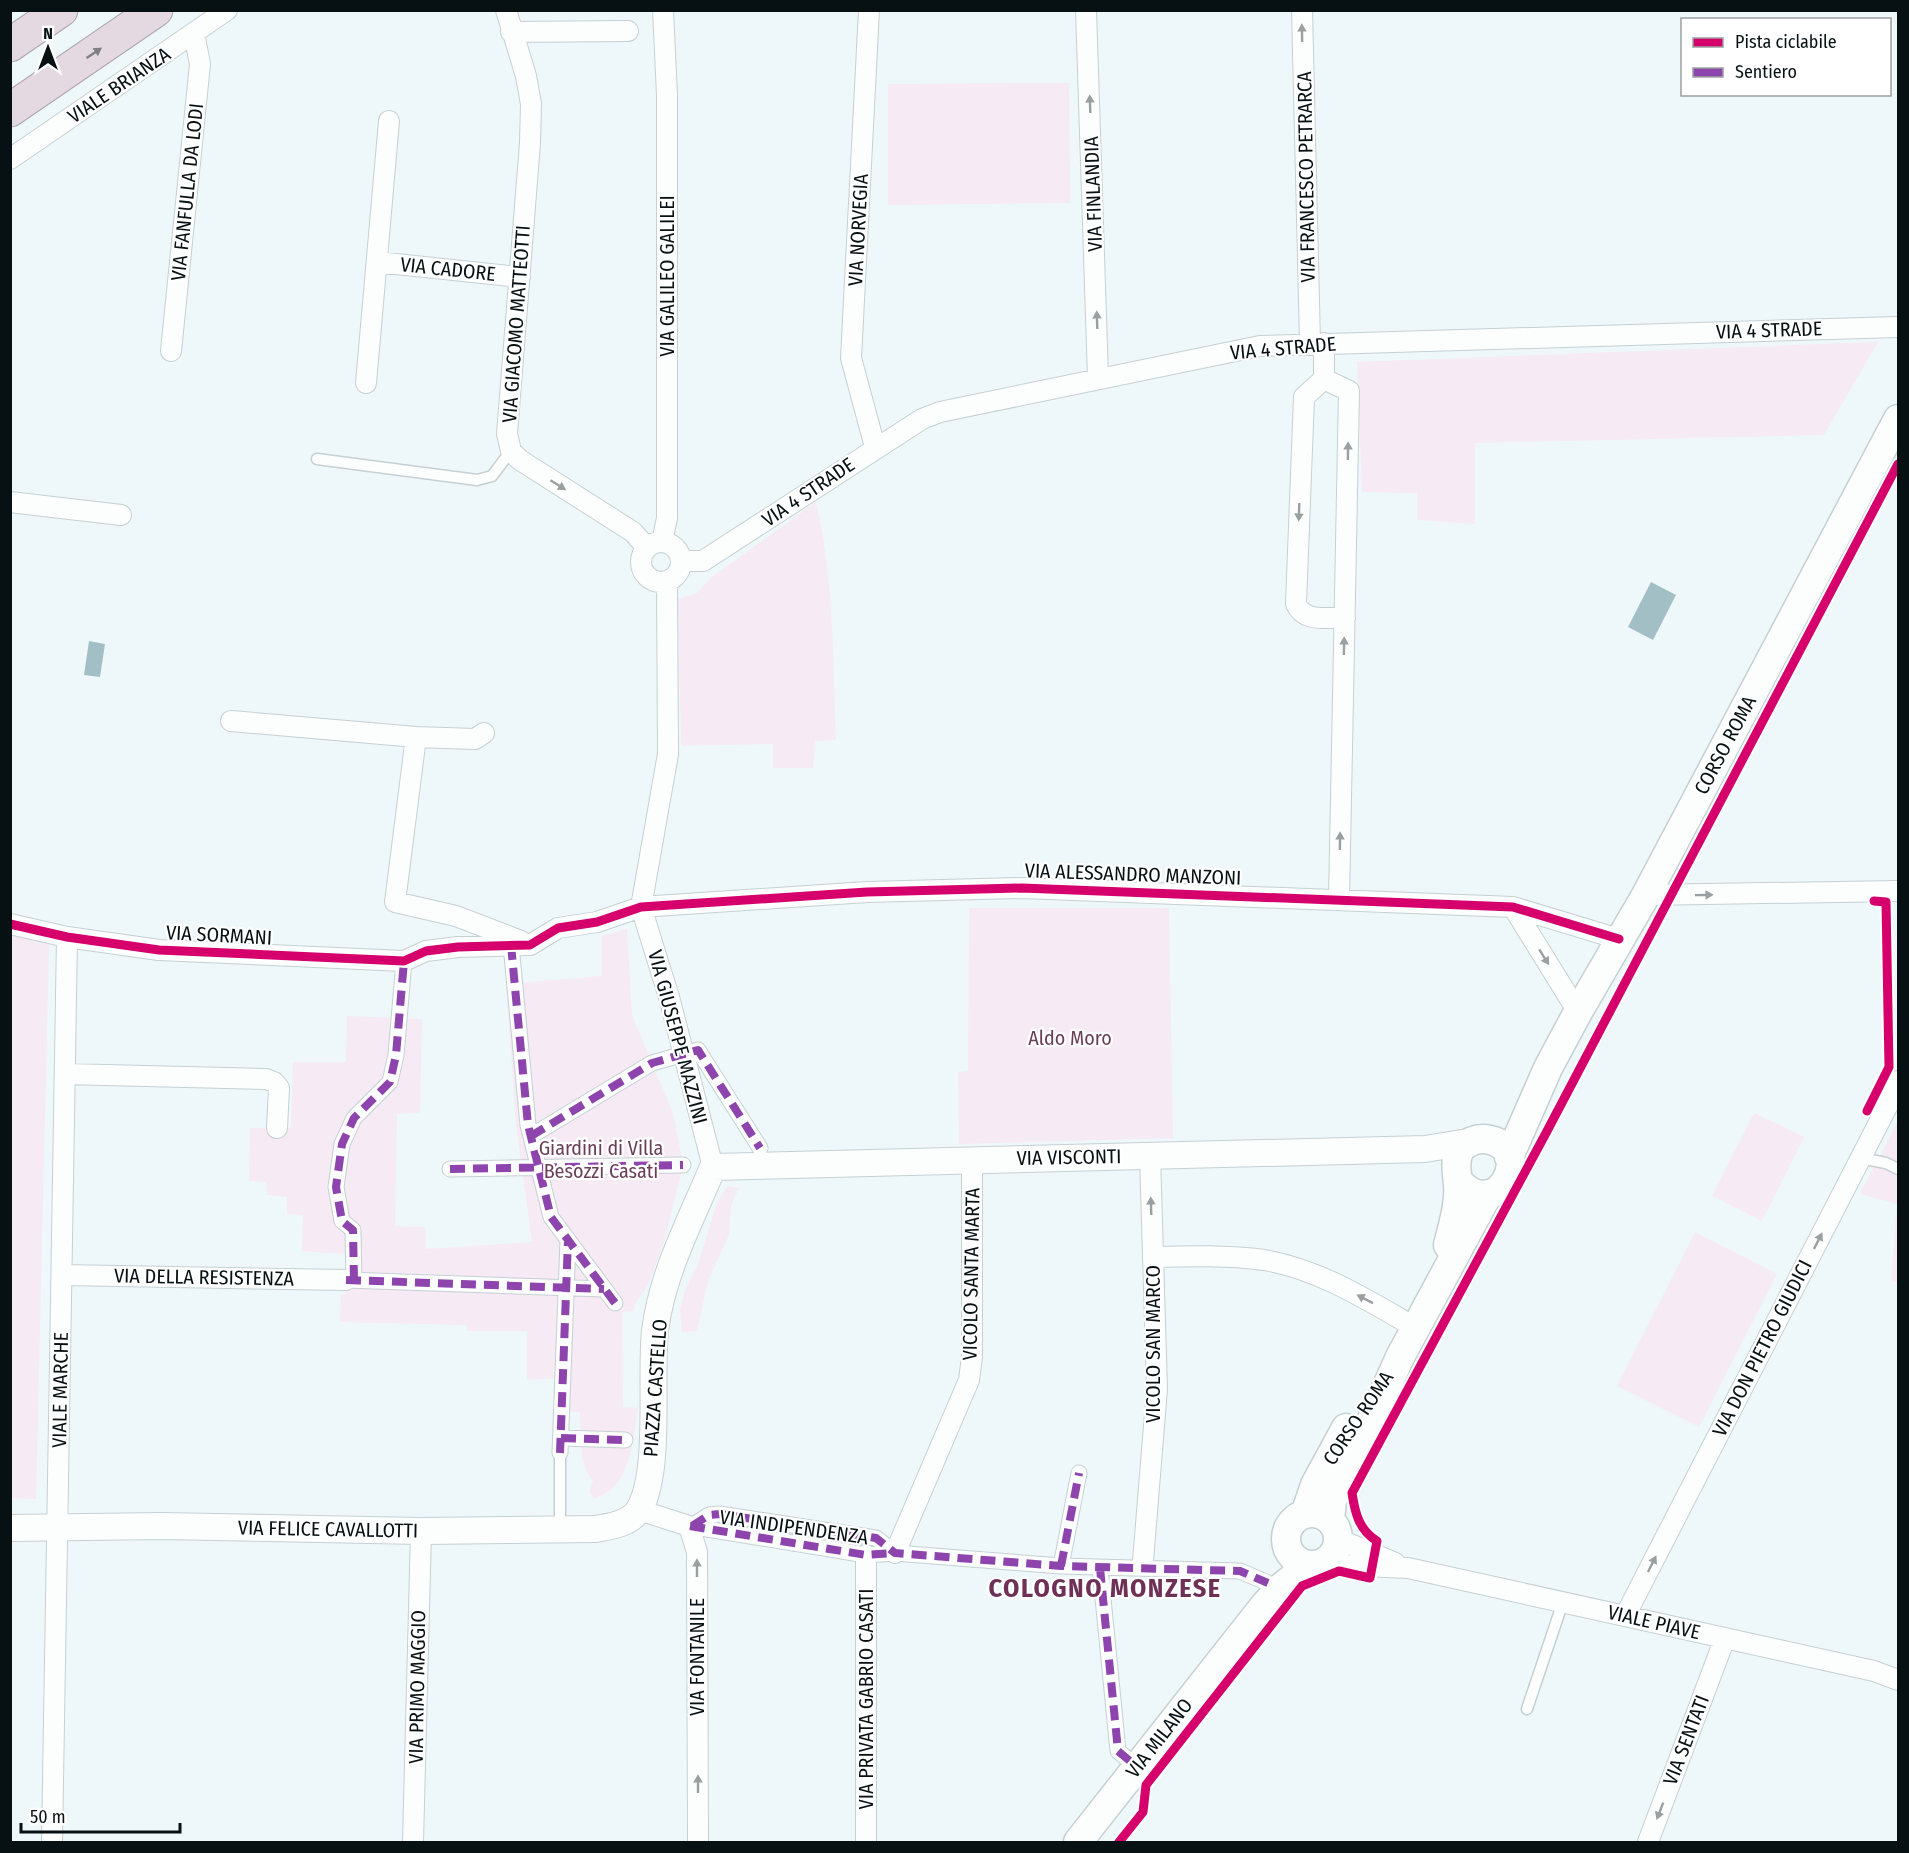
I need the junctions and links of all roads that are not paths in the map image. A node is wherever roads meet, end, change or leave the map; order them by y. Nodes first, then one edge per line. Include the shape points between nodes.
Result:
1 (61, 10) edge
2 (156, 10) edge
3 (227, 10) edge
4 (506, 10) edge
5 (663, 10) edge
6 (869, 10) edge
7 (1086, 10) edge
8 (1302, 10) edge
9 (628, 31) dead end
10 (511, 32) junction
11 (194, 33) junction
12 (10, 45) edge
13 (10, 110) edge
14 (389, 121) dead end
15 (10, 159) edge
16 (377, 262) junction
17 (520, 277) junction
18 (1899, 327) edge
19 (1317, 343) junction
20 (171, 351) dead end
21 (1098, 378) junction
22 (1324, 379) junction
23 (366, 383) dead end
24 (1899, 419) edge
25 (875, 447) junction
26 (511, 451) junction
27 (317, 459) dead end
28 (10, 502) edge
29 (121, 515) dead end
30 (654, 545) junction
31 (681, 561) junction
32 (667, 581) junction
33 (1345, 618) junction
34 (231, 721) dead end
35 (484, 733) dead end
36 (416, 736) junction
37 (1899, 891) edge
38 (1646, 895) junction
39 (1339, 900) junction
40 (641, 907) junction
41 (1513, 907) junction
42 (10, 924) edge
43 (67, 937) junction
44 (1619, 939) junction
45 (520, 945) junction
46 (404, 961) junction
47 (1578, 1012) junction
48 (684, 1053) junction
49 (65, 1074) junction
50 (1899, 1081) edge
51 (277, 1128) dead end
52 (531, 1136) junction
53 (1490, 1146) junction
54 (760, 1148) dead end
55 (1425, 1149) junction
56 (1150, 1155) junction
57 (1860, 1158) junction
58 (972, 1160) junction
59 (683, 1165) dead end
60 (539, 1167) junction
61 (713, 1167) junction
62 (450, 1169) dead end
63 (1899, 1169) edge
64 (1459, 1182) junction
65 (1488, 1194) junction
66 (568, 1240) junction
67 (1153, 1257) junction
68 (62, 1275) junction
69 (350, 1280) junction
70 (1439, 1282) junction
71 (566, 1287) junction
72 (604, 1289) junction
73 (615, 1303) dead end
74 (1416, 1328) junction
75 (625, 1440) dead end
76 (560, 1446) junction
77 (1079, 1473) dead end
78 (639, 1510) junction
79 (1324, 1524) junction
80 (58, 1526) junction
81 (690, 1526) junction
82 (10, 1528) edge
83 (560, 1529) junction
84 (421, 1531) junction
85 (1286, 1540) junction
86 (894, 1553) junction
87 (866, 1555) junction
88 (1314, 1564) junction
89 (1143, 1565) junction
90 (1061, 1566) junction
91 (1100, 1568) junction
92 (1408, 1568) junction
93 (1268, 1583) junction
94 (1563, 1602) junction
95 (1625, 1616) junction
96 (1241, 1634) junction
97 (1725, 1638) junction
98 (1874, 1671) junction
99 (1899, 1680) edge
100 (1899, 1695) edge
101 (1527, 1709) dead end
102 (1137, 1767) junction
103 (52, 1842) edge
104 (413, 1842) edge
105 (698, 1842) edge
106 (866, 1842) edge
107 (1078, 1842) edge
108 (1647, 1842) edge

1 - 12 highway
13 -> 2 highway
3 - 11 street, VIALE BRIANZA
4 - 10 street, VIA GIACOMO MATTEOTTI
5 - 30 street, VIA GALILEO GALILEI via 667,95 667,518
6 - 25 street, VIA NORVEGIA via 851,358
21 -> 7 street, VIA FINLANDIA
19 -> 8 street, VIA FRANCESCO PETRARCA
9 - 10 street
10 - 17 street, VIA GIACOMO MATTEOTTI via 531,104
11 - 15 street, VIALE BRIANZA
11 - 20 street, VIA FANFULLA DA LODI via 200,64
14 - 16 street, VIA CADORE
16 - 17 street, VIA CADORE
16 - 23 street, VIA CADORE
17 - 26 street, VIA GIACOMO MATTEOTTI via 507,434
18 - 19 street, VIA 4 STRADE
19 - 21 street, VIA 4 STRADE via 1260,346
19 - 22 street, VIA FRANCESCO PETRARCA
21 - 25 street, VIA 4 STRADE via 940,412
33 -> 22 street via 1349,391
22 -> 33 street via 1304,397 1296,604 1307,617
24 - 38 main road, CORSO ROMA
25 - 31 street, VIA 4 STRADE via 703,561
26 - 27 lane via 492,476 477,480
26 -> 30 street, VIA GIACOMO MATTEOTTI
28 - 29 street
30 - 31 street via 675,548
30 - 32 street via 642,556 644,572 658,581
31 - 32 street via 678,573
32 - 40 street via 668,754
39 -> 33 street
34 - 36 street
35 - 36 street via 475,739
36 - 45 street via 395,902 456,916
38 -> 37 street
38 - 44 main road, CORSO ROMA
39 - 40 street, VIA ALESSANDRO MANZONI via 1038,888 867,892
39 - 41 street, VIA ALESSANDRO MANZONI
40 - 45 street, VIA ALESSANDRO MANZONI via 597,922 558,928
40 - 48 street, VIA GIUSEPPE MAZZINI
41 - 44 street, VIA ALESSANDRO MANZONI
41 -> 47 street
42 - 43 street, VIA SORMANI
43 - 46 street, VIA SORMANI via 159,950
43 - 49 street, VIALE MARCHE
44 - 47 main road, CORSO ROMA
45 - 46 street, VIA SORMANI via 458,946 426,951
45 - 52 street
46 - 69 street via 398,1045 390,1082 354,1118 342,1144 336,1186 342,1221 353,1230
47 - 53 main road, CORSO ROMA via 1548,1068
48 - 52 street via 652,1063
48 - 54 street via 698,1050
48 - 61 street, VIA GIUSEPPE MAZZINI
49 - 51 street via 266,1079 279,1088
49 - 68 street, VIALE MARCHE
50 - 57 street, VIA DON PIETRO GIUDICI
52 - 60 street
53 - 55 street, VIA VISCONTI
53 - 64 main road, CORSO ROMA via 1456,1160
53 - 65 main road, CORSO ROMA via 1510,1176 1505,1184
55 - 56 street, VIA VISCONTI
55 - 64 street via 1441,1156
56 - 58 street, VIA VISCONTI
67 -> 56 street, VICOLO SAN MARCO
57 - 63 lane
95 -> 57 street, VIA DON PIETRO GIUDICI
58 - 61 street, VIA VISCONTI
58 - 86 street, VICOLO SANTA MARTA via 969,1380
59 - 60 street
60 - 62 street
60 - 66 street via 551,1217
61 - 78 street, PIAZZA CASTELLO via 667,1276 656,1331 649,1477
64 - 65 main road via 1471,1192
64 - 70 main road, CORSO ROMA via 1455,1219
65 - 70 main road, CORSO ROMA
66 - 71 street
66 - 72 street
74 -> 67 street via 1345,1289 1302,1270 1265,1260
67 - 89 street, VICOLO SAN MARCO via 1157,1389
68 - 69 street, VIA DELLA RESISTENZA
68 - 80 street, VIALE MARCHE
69 - 71 street
70 - 74 main road, CORSO ROMA
71 - 72 street
71 - 76 street
72 - 73 street
74 - 79 main road, CORSO ROMA via 1336,1490
75 - 76 street
76 - 83 lane
77 - 90 street
78 - 81 street
78 - 83 street, VIA FELICE CAVALLOTTI via 621,1524
79 - 85 main road via 1294,1519
79 - 88 main road via 1336,1549 1329,1558
79 - 92 street, VIALE PIAVE
80 - 82 street, VIA FELICE CAVALLOTTI
80 - 84 street, VIA FELICE CAVALLOTTI
80 - 103 street, VIALE MARCHE
81 - 86 street, VIA INDIPENDENZA via 709,1515 720,1514 876,1538
81 - 87 street, VIA INDIPENDENZA
105 -> 81 street, VIA FONTANILE via 697,1552
83 - 84 street, VIA FELICE CAVALLOTTI
84 - 104 street, VIA PRIMO MAGGIO
85 - 88 main road via 1288,1551 1297,1561
85 - 93 main road, VIA MILANO
86 - 87 street, VIA INDIPENDENZA
86 - 90 street, VIA INDIPENDENZA
87 - 106 street, VIA PRIVATA GABRIO CASATI
88 - 92 street, VIALE PIAVE
88 - 96 main road, VIA MILANO via 1279,1589
89 - 91 street, VIA INDIPENDENZA
89 - 93 street, VIA INDIPENDENZA via 1240,1571
90 - 91 street, VIA INDIPENDENZA
91 - 102 street via 1118,1751
92 - 94 street, VIALE PIAVE
93 - 96 main road, VIA MILANO
94 - 95 street, VIALE PIAVE
94 - 101 lane
95 - 97 street, VIALE PIAVE
96 - 102 main road, VIA MILANO
97 - 98 street, VIALE PIAVE
97 -> 108 street, VIA SENTATI
98 - 99 street, VIALE PIAVE
98 - 100 street
102 - 107 main road, VIA MILANO

